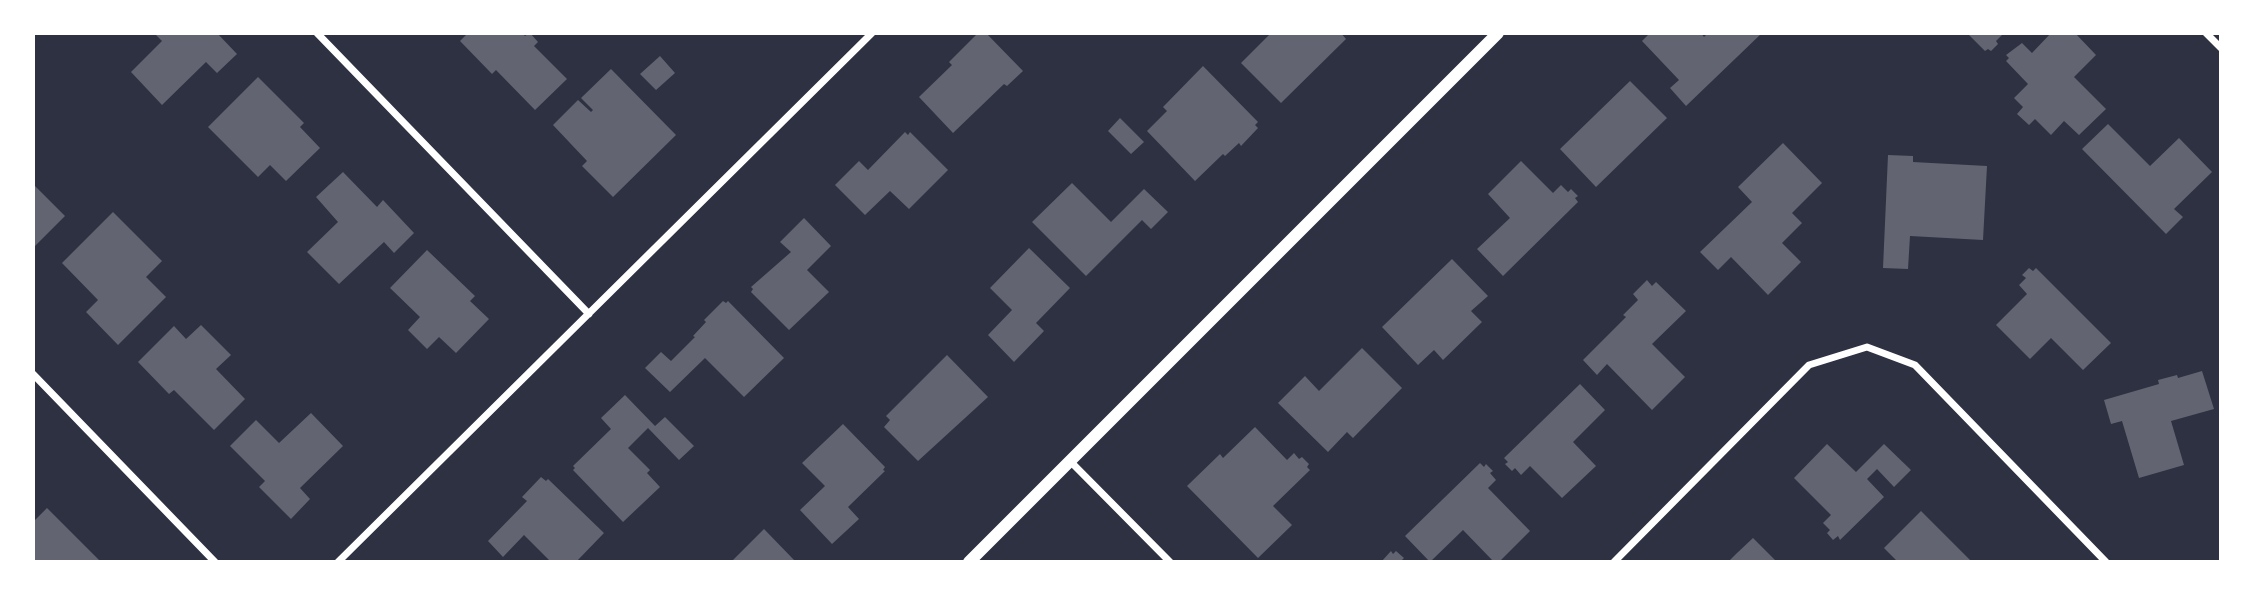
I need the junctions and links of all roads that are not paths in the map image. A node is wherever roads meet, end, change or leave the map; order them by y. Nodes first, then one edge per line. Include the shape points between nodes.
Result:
1 (317, 33) edge
2 (872, 33) edge
3 (1498, 33) edge
4 (2206, 33) edge
5 (2221, 48) edge
6 (589, 314) junction
7 (33, 374) edge
8 (1070, 461) junction
9 (215, 562) edge
10 (338, 562) edge
11 (969, 562) edge
12 (1170, 562) edge
13 (1614, 562) edge
14 (2106, 562) edge

1 - 6 street
2 - 6 street
3 - 8 street
4 - 5 street
6 - 10 street
7 - 9 street
8 - 11 street
8 - 12 street
13 - 14 street via 1809,365 1867,347 1915,365

